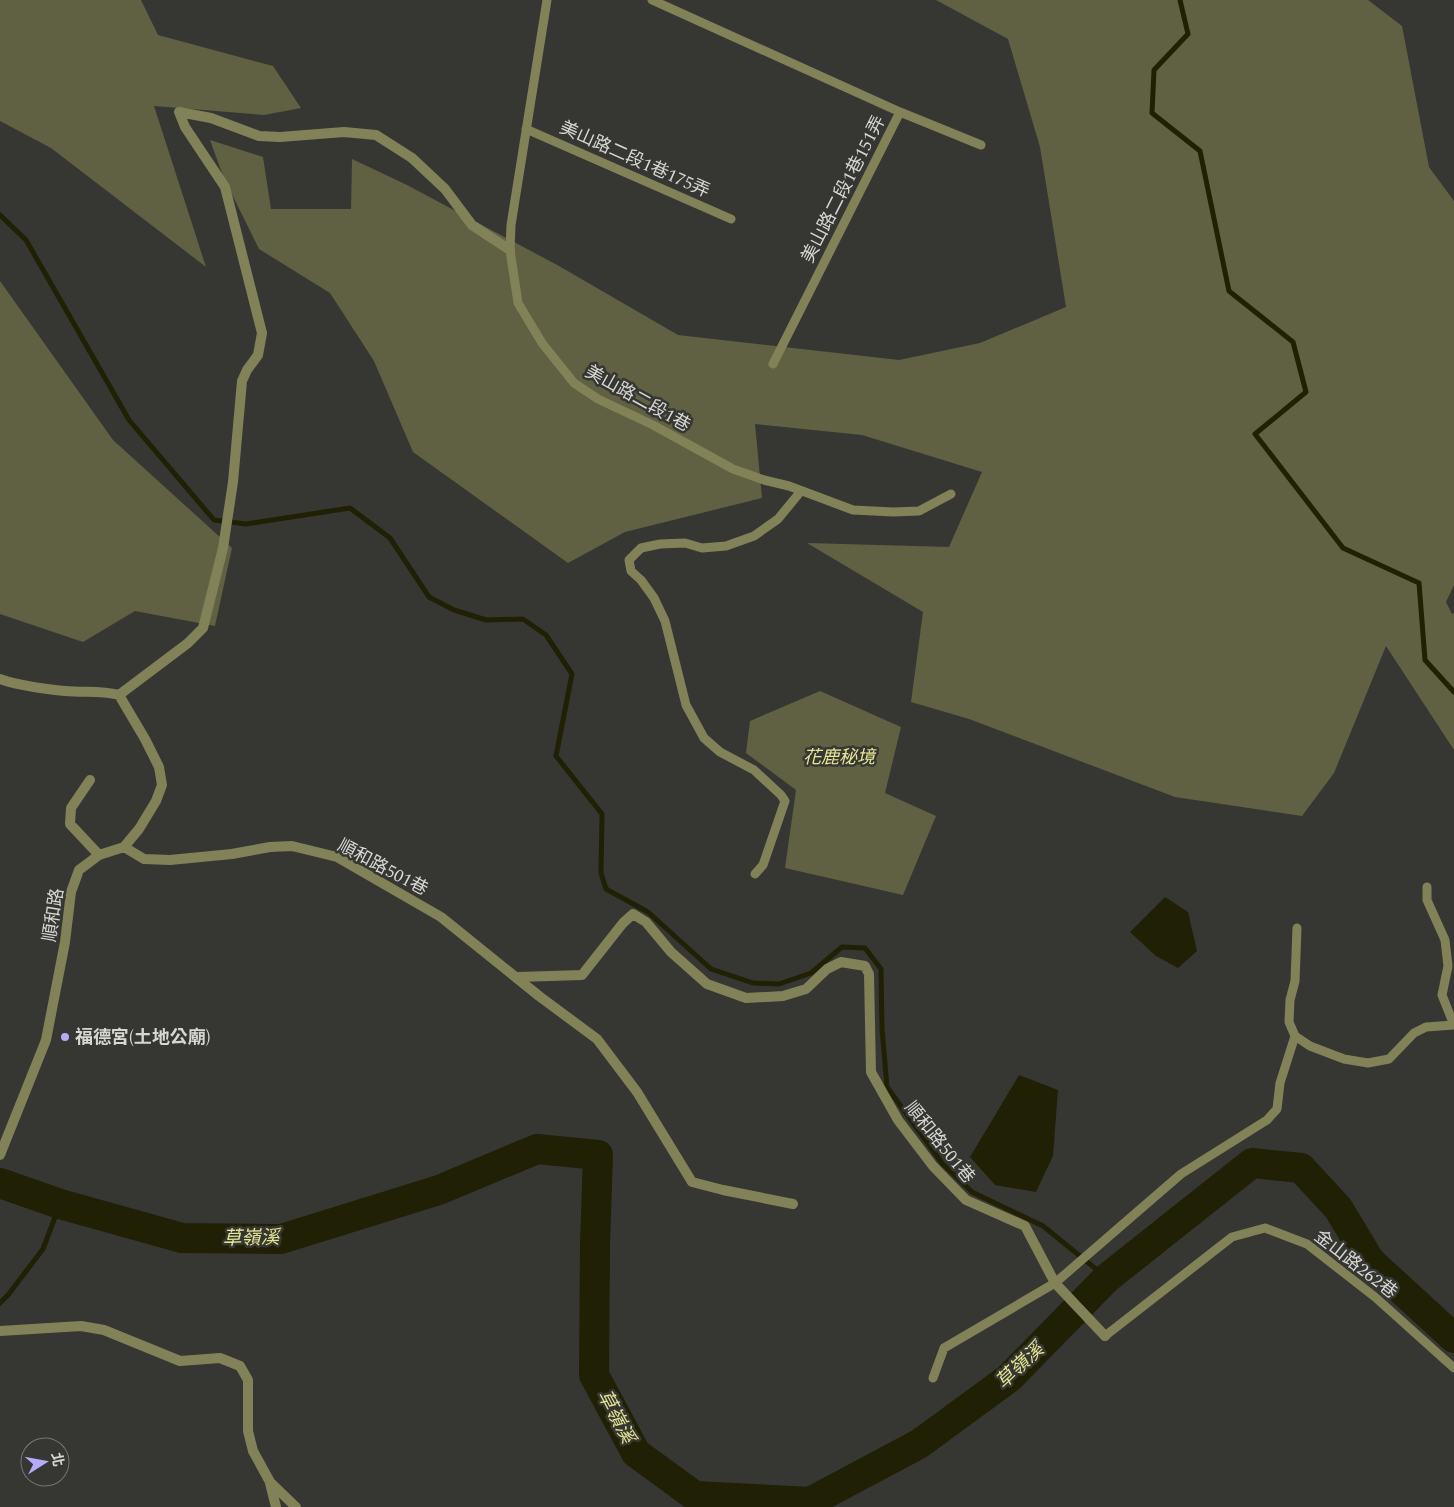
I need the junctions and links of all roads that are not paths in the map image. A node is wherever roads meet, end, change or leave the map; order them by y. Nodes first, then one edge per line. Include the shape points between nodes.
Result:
1 (547, 0) edge
2 (652, 0) edge
3 (900, 112) junction
4 (526, 129) junction
5 (981, 145) dead end
6 (731, 219) dead end
7 (510, 250) junction
8 (773, 364) dead end
9 (801, 491) junction
10 (951, 494) dead end
11 (0, 679) edge
12 (119, 695) junction
13 (90, 780) dead end
14 (124, 847) junction
15 (99, 855) junction
16 (755, 874) dead end
17 (1427, 887) dead end
18 (1297, 928) dead end
19 (518, 978) junction
20 (1454, 1025) edge
21 (1295, 1036) junction
22 (0, 1156) edge
23 (793, 1204) dead end
24 (1055, 1283) junction
25 (0, 1331) edge
26 (1104, 1336) joint
27 (1454, 1368) edge
28 (933, 1378) dead end
29 (270, 1482) junction
30 (276, 1507) edge
31 (296, 1507) edge

1 - 4 lane, 美山路二段1巷
2 - 3 lane, 美山路二段1巷151弄
3 - 5 lane
3 - 8 lane, 美山路二段1巷151弄
4 - 6 lane, 美山路二段1巷175弄
4 - 7 lane, 美山路二段1巷
7 - 9 lane, 美山路二段1巷 via 518,303 542,343 574,383 598,399 733,469
7 - 12 street via 472,225 445,189 412,158 376,136 344,132 280,138 259,136 211,118 179,112 185,127 225,187 262,333 258,355 242,381 229,511 203,628
9 - 10 lane, 美山路二段1巷 via 853,510 893,512 919,511
9 - 16 lane via 778,520 754,536 726,546 702,548 685,543 650,546 641,548 629,560 631,571 654,598 666,621 686,705 704,738 720,752 754,770 784,801 763,865
11 - 12 street via 66,691 103,691
12 - 14 street via 152,753 162,785 139,829
13 - 15 street via 70,808 70,824
14 - 15 street, 順和路
14 - 19 street, 順和路501巷 via 144,859 170,860 292,846 337,857 441,917
15 - 22 street, 順和路 via 79,870 71,892 46,1040
17 - 20 lane via 1427,900 1445,940 1448,966 1442,996
18 - 21 lane via 1295,981 1289,1022
19 - 23 street, 順和路501巷 via 598,1039 637,1092 692,1182
19 - 24 street, 順和路501巷 via 582,975 633,914 646,922 671,952 707,984 746,998 783,996 806,990 827,969 841,962 865,966 869,974 871,1072 898,1120 966,1200 1025,1226
20 - 21 lane via 1426,1027 1414,1033 1389,1059 1368,1063 1318,1050
21 - 24 lane via 1280,1083 1277,1109 1267,1120 1180,1174
24 - 26 street, 順和路501巷
24 - 28 lane via 944,1348
25 - 29 street via 81,1326 104,1330 180,1360 220,1358 240,1366 248,1380 248,1431 254,1452
26 - 27 lane, 金山路262巷 via 1232,1237 1265,1228 1307,1244 1375,1297
29 - 30 street
29 - 31 street

